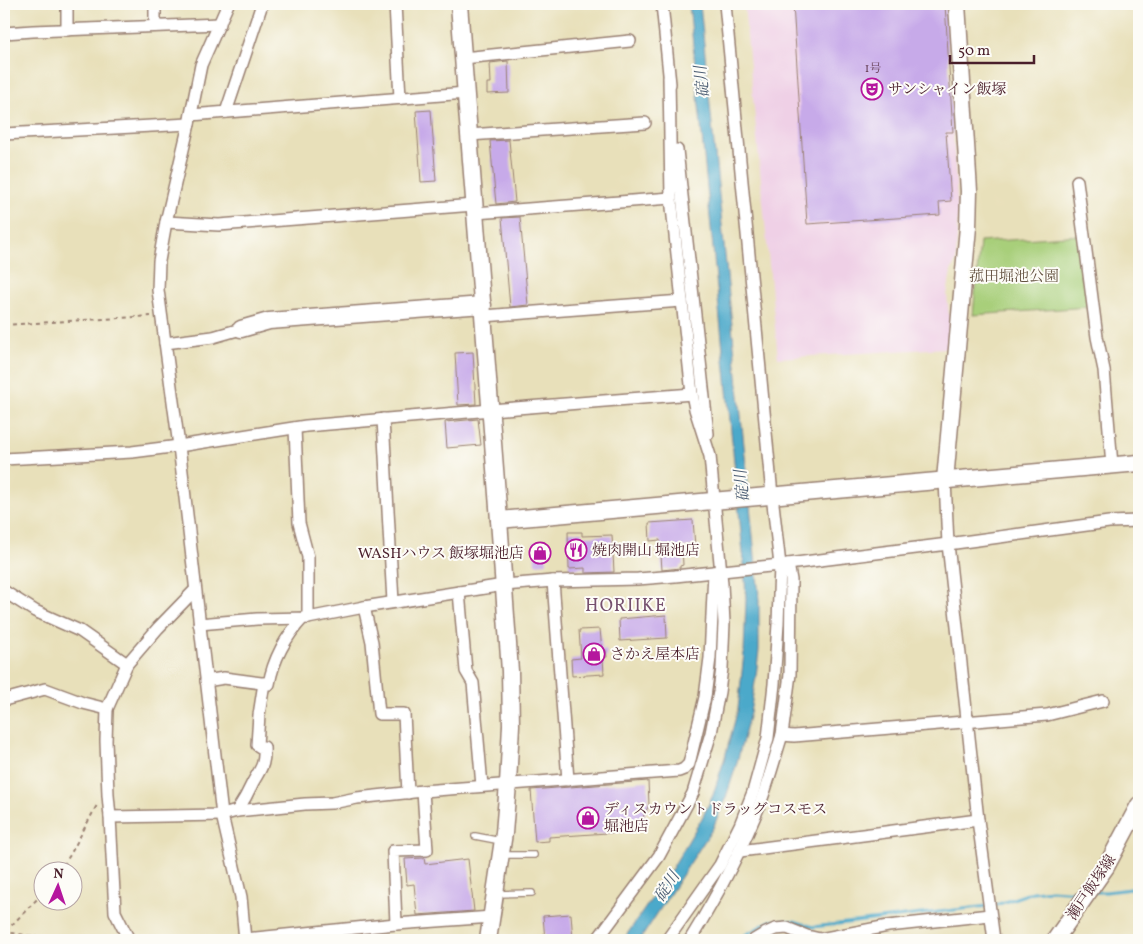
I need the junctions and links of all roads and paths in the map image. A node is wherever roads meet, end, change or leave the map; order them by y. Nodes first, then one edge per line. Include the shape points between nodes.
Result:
1 (67, 4) edge
2 (155, 4) edge
3 (228, 4) edge
4 (262, 4) edge
5 (395, 4) edge
6 (459, 4) edge
7 (662, 4) edge
8 (725, 4) edge
9 (957, 4) edge
10 (220, 24) junction
11 (155, 26) junction
12 (67, 30) junction
13 (4, 33) edge
14 (630, 41) dead end
15 (463, 58) junction
16 (669, 78) junction
17 (466, 93) junction
18 (400, 98) junction
19 (226, 112) junction
20 (190, 119) junction
21 (645, 123) dead end
22 (4, 134) edge
23 (469, 135) junction
24 (1077, 181) dead end
25 (671, 198) junction
26 (475, 209) junction
27 (166, 222) junction
28 (682, 301) junction
29 (483, 310) junction
30 (162, 316) junction
31 (4, 325) edge
32 (241, 329) joint
33 (165, 343) junction
34 (692, 394) junction
35 (491, 410) junction
36 (382, 419) junction
37 (295, 428) junction
38 (179, 446) junction
39 (710, 456) junction
40 (4, 459) edge
41 (1139, 463) edge
42 (1112, 465) junction
43 (945, 480) junction
44 (770, 495) junction
45 (716, 500) junction
46 (500, 520) junction
47 (1139, 521) edge
48 (948, 544) junction
49 (781, 565) junction
50 (719, 571) junction
51 (553, 581) junction
52 (504, 585) junction
53 (195, 590) junction
54 (4, 591) edge
55 (459, 592) junction
56 (393, 602) junction
57 (364, 607) junction
58 (305, 618) junction
59 (199, 624) junction
60 (127, 664) junction
61 (206, 681) junction
62 (264, 683) junction
63 (4, 700) edge
64 (1103, 700) dead end
65 (107, 709) junction
66 (968, 721) junction
67 (782, 735) junction
68 (568, 780) junction
69 (508, 784) junction
70 (482, 786) junction
71 (423, 791) junction
72 (408, 793) junction
73 (108, 794) junction
74 (1139, 805) edge
75 (237, 811) junction
76 (222, 815) junction
77 (110, 817) junction
78 (978, 820) junction
79 (475, 836) dead end
80 (502, 849) junction
81 (740, 852) junction
82 (534, 855) dead end
83 (65, 862) edge
84 (532, 893) dead end
85 (495, 894) junction
86 (32, 905) edge
87 (989, 910) junction
88 (684, 914) junction
89 (492, 917) junction
90 (396, 924) junction
91 (4, 932) edge
92 (245, 939) edge
93 (56, 940) edge
94 (129, 940) edge
95 (488, 940) edge
96 (597, 940) edge
97 (666, 940) edge
98 (686, 940) edge
99 (690, 940) edge
100 (754, 940) edge
101 (994, 940) edge
102 (1055, 940) edge

1 - 12 street
2 - 11 street
3 - 10 street
4 - 19 street
5 - 18 street
6 - 15 street
7 - 16 street
8 - 44 street
9 - 43 street via 969,191
10 - 11 street
10 - 20 street via 201,65
11 - 12 street
12 - 13 street
14 - 15 street
15 - 17 street
16 - 25 street
16 - 39 street
17 - 18 street
17 - 23 street
18 - 19 street
19 - 20 street
20 - 22 street
20 - 27 street
21 - 23 street
23 - 26 street
24 - 42 street via 1104,370
25 - 26 street
25 - 28 street
26 - 27 street via 219,225
26 - 29 street
27 - 30 street via 159,261 158,290
28 - 29 street
28 - 34 street
29 - 32 street via 268,321
29 - 35 street
30 - 31 path
30 - 33 street
32 - 33 street via 213,337
33 - 38 street
34 - 35 street
34 - 39 street
35 - 36 street
35 - 46 street
36 - 37 street
36 - 56 street
37 - 38 street
37 - 58 street via 300,523 308,557
38 - 40 street via 132,452
38 - 53 street
39 - 45 street
41 - 42 street
42 - 43 street
43 - 44 street
43 - 48 street
44 - 45 street
44 - 49 street
45 - 46 street
45 - 50 street
46 - 52 street
47 - 48 street via 1108,522
48 - 49 street
48 - 66 street
49 - 50 street
49 - 67 street via 791,580 790,674
49 - 88 street via 768,738 754,792 720,864
50 - 51 street via 638,579
50 - 68 street via 705,697 690,764 679,771
50 - 96 street via 724,623 722,668 711,733 693,793 658,856
51 - 52 street
51 - 68 street
52 - 55 street
52 - 69 street via 510,671
53 - 59 street
53 - 60 street
54 - 60 street via 35,611 80,631
55 - 56 street
55 - 70 street via 466,671 473,683
56 - 57 street
57 - 58 street
57 - 72 street via 372,642 379,714 404,714
58 - 59 street
58 - 62 street via 294,628 276,660 269,684
59 - 61 street
60 - 65 street
61 - 62 street via 224,678
61 - 76 street
62 - 75 street via 257,744 264,748 264,763
63 - 65 street via 45,689
64 - 66 street via 1047,714
65 - 73 street
66 - 67 street
66 - 78 street
67 - 81 street
68 - 69 street
69 - 70 street
69 - 80 street
70 - 71 street
71 - 72 street
71 - 90 street via 426,850 393,852
72 - 75 street via 332,804
73 - 77 street
73 - 83 path via 98,803
74 - 102 street, 瀬戸飯塚線 via 1106,867
75 - 76 street
76 - 77 street
76 - 92 street via 241,897
77 - 94 street via 115,912
78 - 81 street
78 - 87 street
79 - 80 lane
80 - 82 lane
80 - 85 street
81 - 99 street
84 - 85 lane
85 - 89 street
86 - 91 path
87 - 100 street via 820,939 787,928 775,929
87 - 101 street
88 - 97 street
88 - 98 street
89 - 90 street
89 - 95 street
90 - 92 street
91 - 93 path

